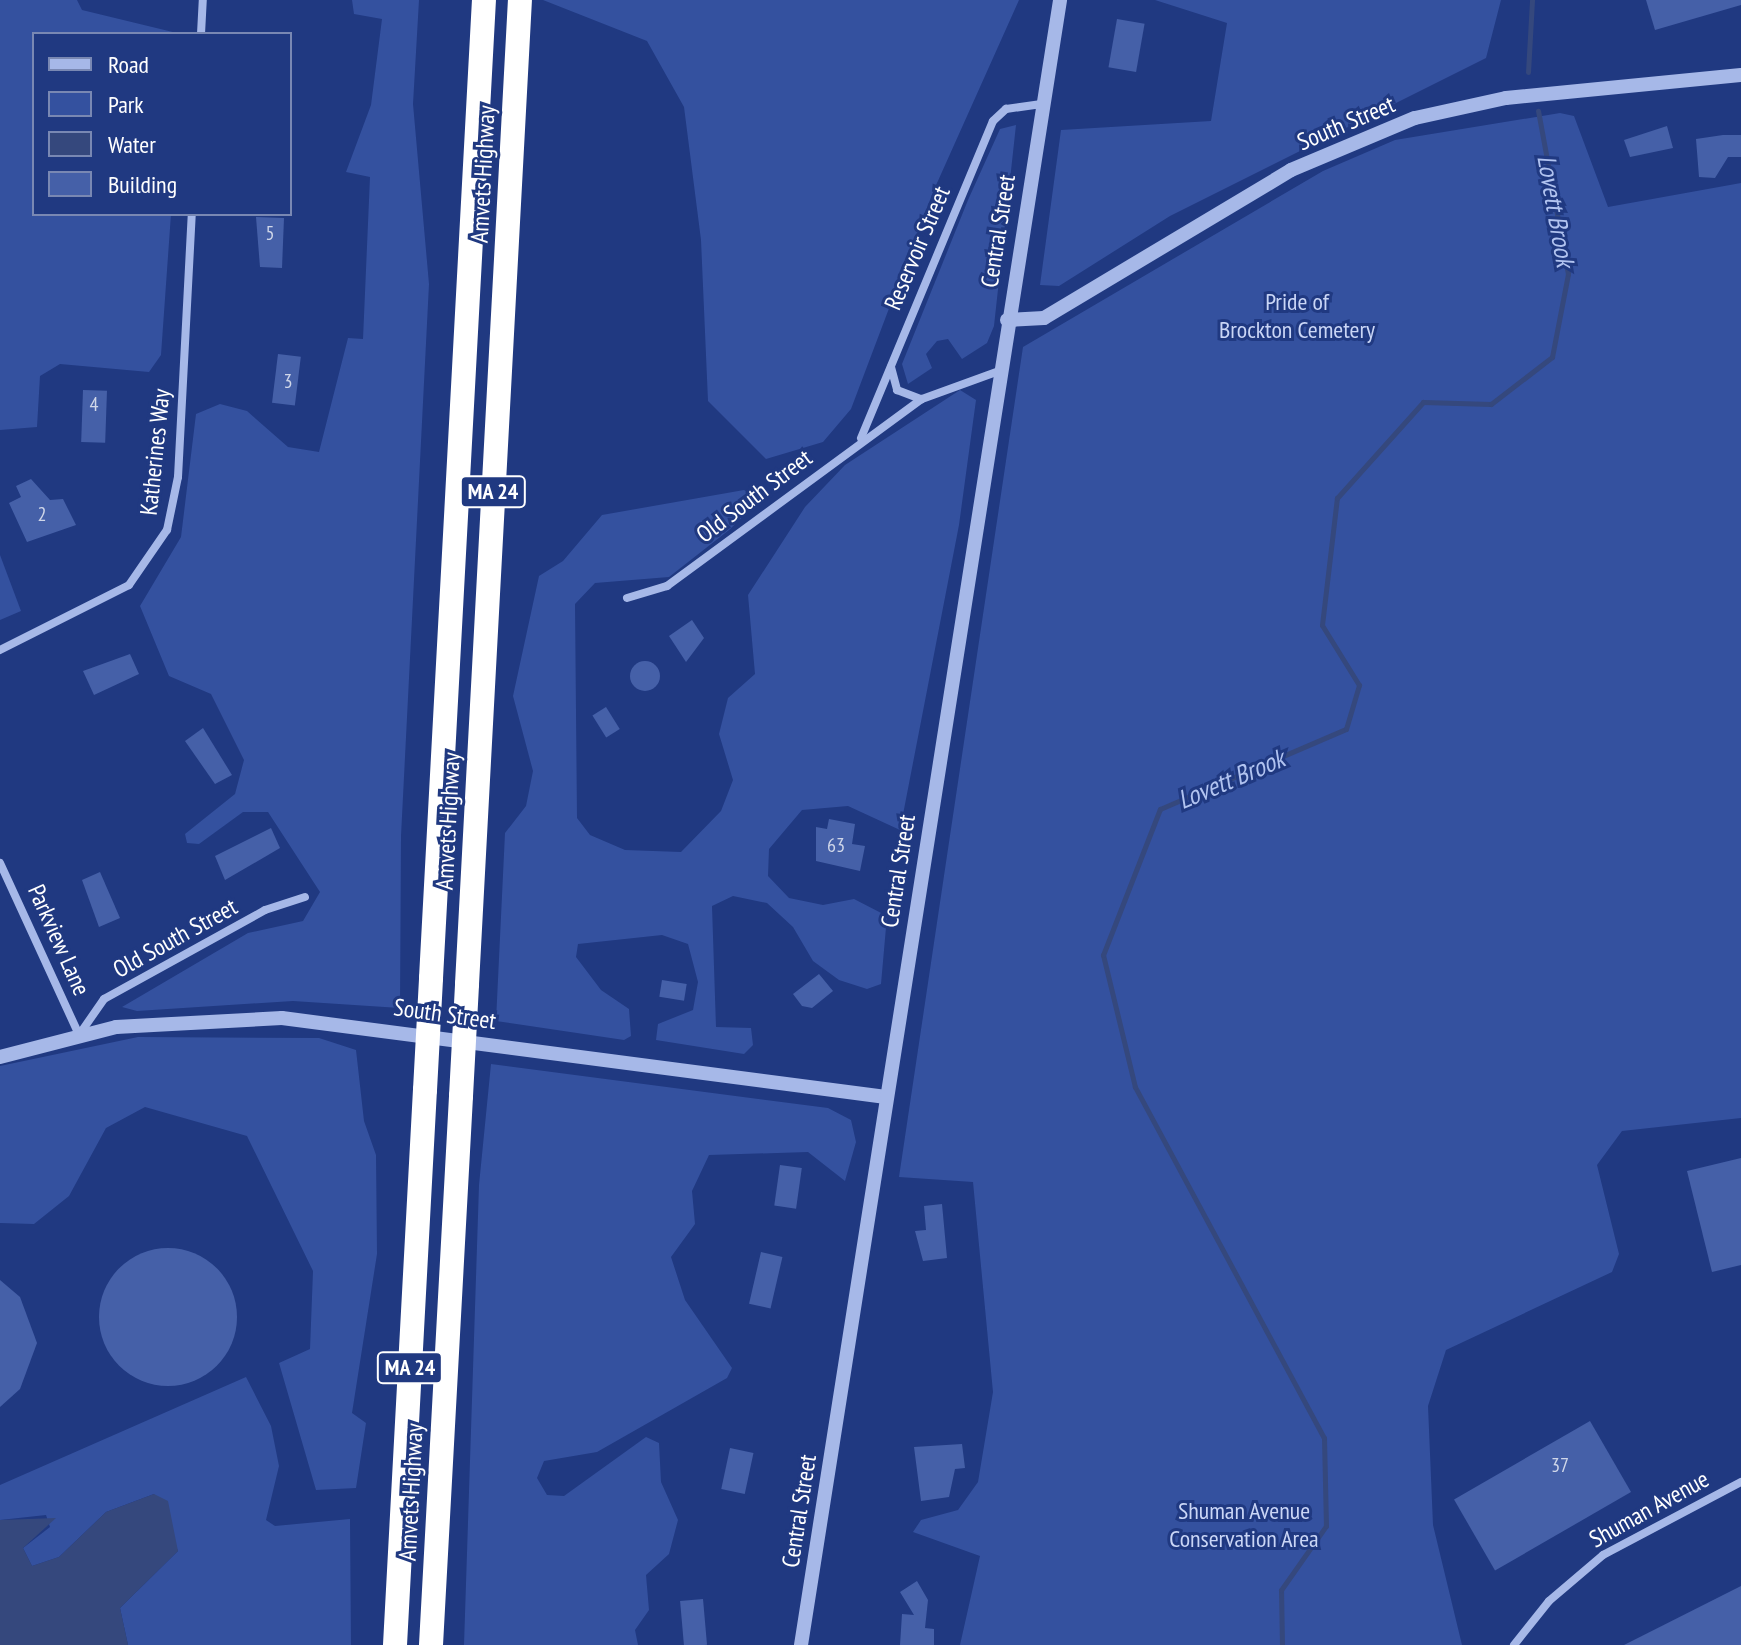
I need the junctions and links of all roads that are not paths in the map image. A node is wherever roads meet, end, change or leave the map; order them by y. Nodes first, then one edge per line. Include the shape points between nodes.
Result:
1 (203, 0) edge
2 (484, 0) edge
3 (520, 0) edge
4 (1060, 0) edge
5 (201, 32) edge
6 (1741, 75) edge
7 (1040, 104) junction
8 (192, 216) edge
9 (1007, 320) junction
10 (892, 362) junction
11 (999, 371) junction
12 (922, 399) junction
13 (861, 440) junction
14 (627, 598) dead end
15 (0, 650) edge
16 (0, 863) edge
17 (305, 897) dead end
18 (79, 1035) junction
19 (0, 1057) edge
20 (886, 1097) junction
21 (1741, 1482) edge
22 (395, 1645) edge
23 (431, 1645) edge
24 (801, 1645) edge
25 (1514, 1645) edge

1 - 5 street
2 - 22 highway, Amvets Highway / MA 24, bridge
3 - 23 highway, Amvets Highway / MA 24, bridge
4 - 7 street, Central Street
6 - 9 street, South Street via 1506,98 1415,118 1291,170 1044,318
7 - 9 street, Central Street
7 - 10 street, Reservoir Street via 1006,109 993,121
8 - 15 street, Katherines Way via 178,477 167,530 146,568 118,593
9 - 11 street, Central Street
10 - 12 street via 897,390
10 - 13 street, Reservoir Street
11 - 12 street
11 - 20 street, Central Street
12 - 13 street, Old South Street
13 - 14 street, Old South Street via 667,586
16 - 18 street, Parkview Lane
17 - 18 street, Old South Street via 265,910 104,999
18 - 19 street, South Street
18 - 20 street, South Street via 183,1020 319,1021
20 - 24 street, Central Street
21 - 25 street, Shuman Avenue via 1603,1555 1549,1601

